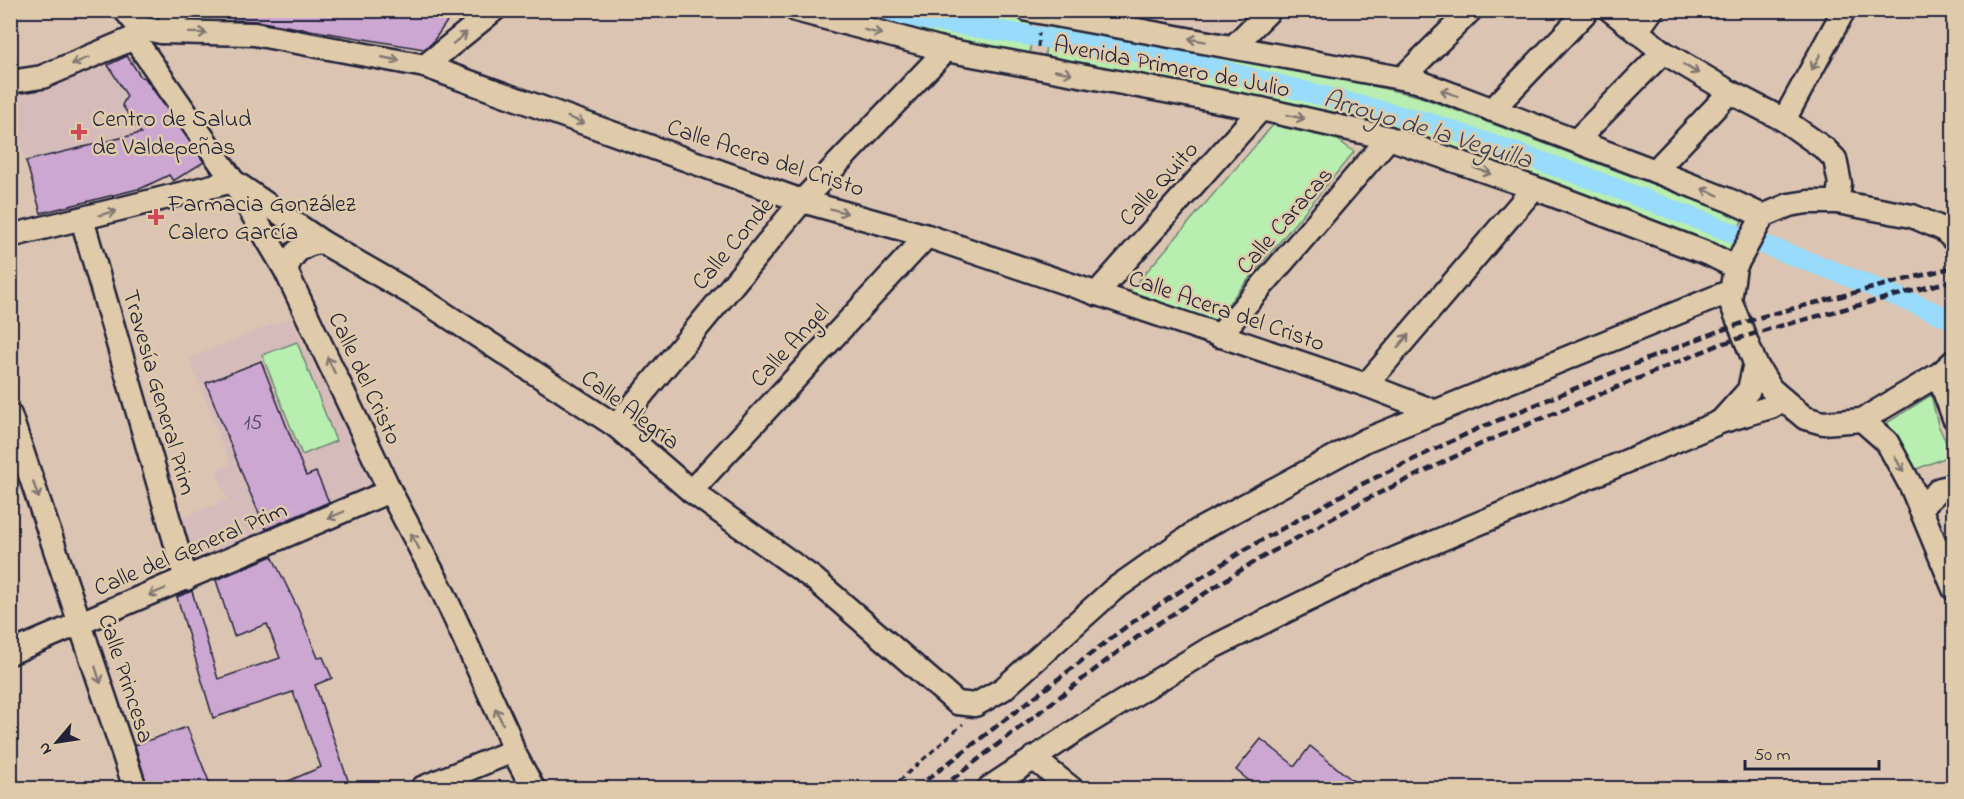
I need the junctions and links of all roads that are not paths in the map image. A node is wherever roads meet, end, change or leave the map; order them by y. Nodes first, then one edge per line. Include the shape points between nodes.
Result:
1 (125, 10) edge
2 (182, 10) edge
3 (494, 10) edge
4 (796, 10) edge
5 (1270, 10) edge
6 (1471, 10) edge
7 (1588, 10) edge
8 (1610, 10) edge
9 (1652, 10) edge
10 (1844, 10) edge
11 (1034, 12) edge
12 (1637, 31) junction
13 (145, 33) junction
14 (1233, 47) junction
15 (946, 50) junction
16 (1663, 52) junction
17 (425, 66) junction
18 (1402, 78) junction
19 (10, 82) edge
20 (1730, 92) junction
21 (1261, 109) junction
22 (1492, 110) junction
23 (1784, 120) junction
24 (1389, 138) junction
25 (1576, 141) junction
26 (1655, 171) junction
27 (233, 181) junction
28 (1534, 188) junction
29 (802, 201) junction
30 (1837, 202) junction
31 (1763, 216) junction
32 (82, 219) junction
33 (10, 236) edge
34 (927, 236) junction
35 (1953, 240) edge
36 (322, 242) junction
37 (1735, 267) junction
38 (286, 270) junction
39 (1731, 291) junction
40 (1096, 294) junction
41 (1219, 336) junction
42 (1755, 363) junction
43 (1947, 367) edge
44 (1366, 385) junction
45 (1783, 400) junction
46 (1436, 412) junction
47 (10, 414) edge
48 (1953, 418) edge
49 (1862, 420) junction
50 (1720, 422) junction
51 (616, 426) junction
52 (1953, 486) edge
53 (390, 491) junction
54 (691, 491) junction
55 (1920, 508) junction
56 (186, 579) junction
57 (1953, 590) edge
58 (81, 623) junction
59 (10, 653) edge
60 (513, 751) junction
61 (1033, 758) junction
62 (135, 789) edge
63 (422, 789) edge
64 (533, 789) edge
65 (988, 789) edge
66 (1071, 789) edge

1 - 13 street, Calle del Cristo
2 - 13 street
17 -> 3 street
4 -> 15 street, Avenida Primero de Julio
5 - 14 street
6 - 18 street
7 - 22 street
8 - 12 street
9 - 12 street
10 -> 23 street
14 -> 11 street, Avenida Primero de Julio
12 - 16 street
13 -> 17 street, Calle Acera del Cristo via 255,34
13 -> 19 street via 42,77
13 - 27 street, Calle del Cristo
14 - 18 street, Avenida Primero de Julio
15 -> 21 street, Avenida Primero de Julio
15 - 29 street, Calle Conde
16 -> 20 street
16 - 25 street
17 -> 29 street, Calle Acera del Cristo
22 -> 18 street, Avenida Primero de Julio
20 - 23 street
20 - 26 street
21 -> 24 street, Avenida Primero de Julio
21 - 40 street, Calle Quito
22 - 25 street, Avenida Primero de Julio
23 - 30 street via 1835,159 1840,184
24 -> 28 street, Avenida Primero de Julio
24 - 41 street, Calle Caracas
25 - 26 street, Avenida Primero de Julio
31 -> 26 street, Avenida Primero de Julio
32 -> 27 street
27 - 36 street, Calle Alegría
27 - 38 street, Calle del Cristo
28 - 37 street, Avenida Primero de Julio
44 -> 28 street
29 -> 34 street, Calle Acera del Cristo
29 - 51 street, Calle Conde
30 - 31 street via 1789,205
30 - 35 street via 1912,216 1943,229
31 - 37 street
32 - 33 street
32 - 56 street, Travesía General Prim
34 - 40 street, Calle Acera del Cristo
34 - 54 street, Calle Angel
36 - 38 street via 308,243 289,259
36 - 51 street, Calle Alegría via 423,300
37 - 39 street
53 -> 38 street, Calle del Cristo
39 - 42 street via 1730,300
39 - 46 street
40 - 41 street, Calle Acera del Cristo
41 - 44 street, Calle Acera del Cristo
42 - 45 street
42 - 50 street via 1749,390
43 - 48 street via 1944,391
43 - 49 street
44 - 46 street, Calle Acera del Cristo
45 - 49 street via 1805,418 1822,423
45 - 50 street
46 - 54 street, Calle Alegría via 1366,440 1197,531 1113,590 972,712 814,579
47 -> 58 street, Calle Princesa
49 -> 55 street via 1887,442
50 - 61 street via 1373,568 1209,649
51 - 54 street, Calle Alegría
52 - 55 street via 1940,489
53 -> 56 street, Calle del General Prim
60 -> 53 street, Calle del Cristo via 442,590
55 - 57 street
56 -> 58 street, Calle del General Prim
58 - 59 street, Calle del General Prim
58 -> 62 street, Calle Princesa
60 - 63 street
60 - 64 street, Calle del Cristo
61 - 65 street
61 - 66 street

